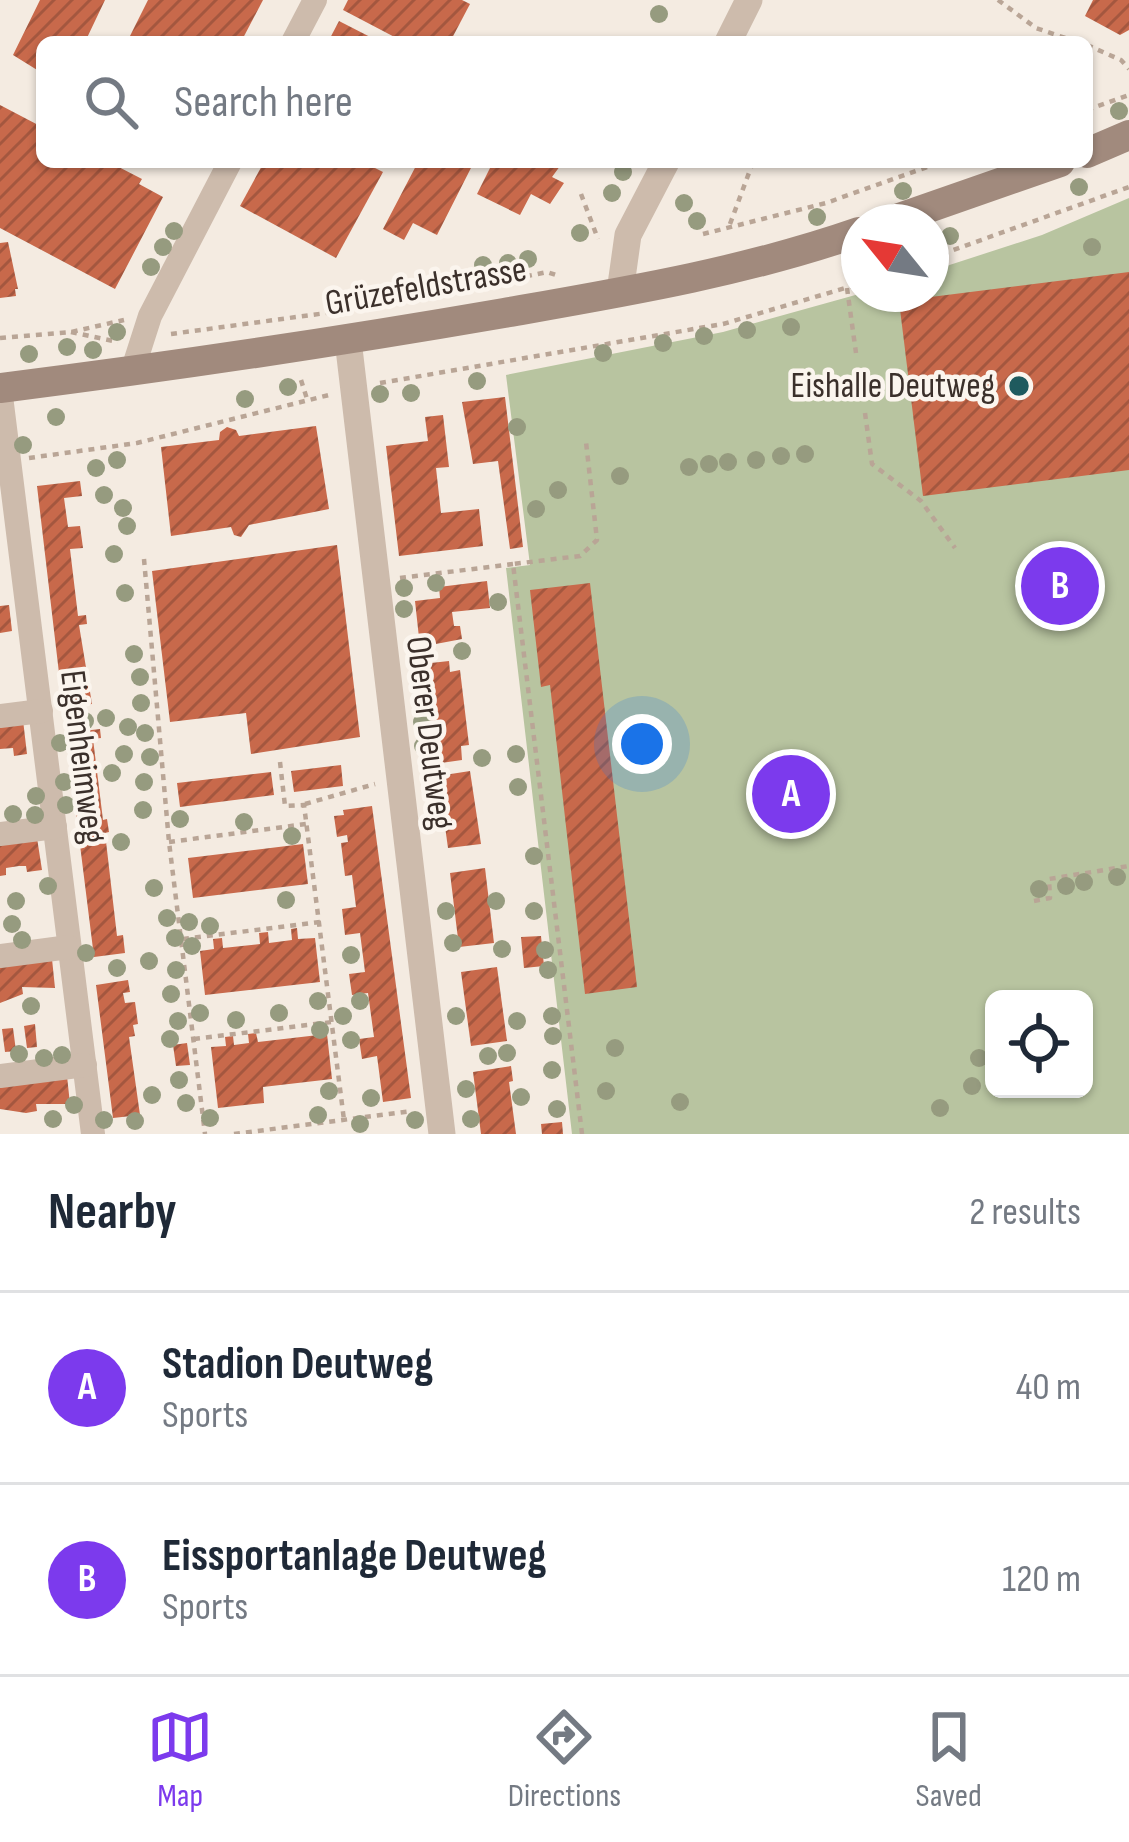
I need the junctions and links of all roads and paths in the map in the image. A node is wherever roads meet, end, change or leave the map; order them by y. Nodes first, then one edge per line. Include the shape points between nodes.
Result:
1 (315, 0) edge
2 (749, 0) edge
3 (998, 0) edge
4 (296, 36) edge
5 (731, 36) edge
6 (1059, 36) edge
7 (1093, 49) edge
8 (1129, 69) edge
9 (1129, 94) edge
10 (1093, 108) edge
11 (1129, 135) edge
12 (1093, 150) edge
13 (227, 168) edge
14 (663, 168) edge
15 (751, 168) edge
16 (924, 168) edge
17 (1043, 168) edge
18 (1129, 187) edge
19 (581, 194) dead end
20 (940, 204) edge
21 (729, 227) junction
22 (703, 234) dead end
23 (841, 237) edge
24 (598, 239) dead end
25 (949, 252) edge
26 (547, 272) dead end
27 (841, 290) edge
28 (620, 292) junction
29 (413, 299) dead end
30 (331, 312) dead end
31 (851, 312) edge
32 (130, 319) dead end
33 (188, 332) dead end
34 (0, 338) edge
35 (348, 340) junction
36 (856, 353) dead end
37 (132, 372) junction
38 (302, 380) dead end
39 (380, 383) dead end
40 (0, 388) edge
41 (334, 394) dead end
42 (307, 399) junction
43 (865, 413) dead end
44 (586, 442) dead end
45 (10, 461) junction
46 (955, 548) dead end
47 (144, 559) dead end
48 (513, 564) junction
49 (390, 580) dead end
50 (13, 596) edge
51 (41, 711) junction
52 (0, 716) edge
53 (280, 762) dead end
54 (380, 783) dead end
55 (304, 805) junction
56 (306, 824) junction
57 (55, 827) junction
58 (0, 834) edge
59 (169, 842) junction
60 (1129, 866) edge
61 (1034, 902) dead end
62 (320, 922) junction
63 (182, 939) junction
64 (69, 947) junction
65 (0, 956) edge
66 (332, 1022) junction
67 (192, 1039) junction
68 (85, 1065) junction
69 (0, 1076) edge
70 (421, 1110) dead end
71 (344, 1120) junction
72 (270, 1132) edge
73 (94, 1134) edge
74 (205, 1134) edge
75 (234, 1134) edge
76 (442, 1134) edge
77 (582, 1134) edge

1 - 4 street
2 - 5 street
3 - 6 path
7 - 8 path
9 - 10 path
11 - 12 main road
13 - 37 street via 149,316
14 - 28 street via 628,236
15 - 21 path
16 - 21 path
17 - 20 main road
18 - 25 path
19 - 24 path
21 - 22 path
23 - 28 main road, Grüzefeldstrasse
26 - 29 path
27 - 39 path via 723,324
28 - 35 main road, Grüzefeldstrasse
30 - 33 path
31 - 36 path
32 - 34 path
35 - 37 main road, Grüzefeldstrasse
35 - 76 street, Oberer Deutweg
37 - 40 main road, Grüzefeldstrasse
38 - 42 path
40 - 45 street, Eigenheimweg
41 - 42 path
42 - 45 path via 137,443
43 - 46 path via 872,464 921,501
44 - 48 path via 597,540 580,556
45 - 50 street, Eigenheimweg
47 - 59 path
48 - 49 path
48 - 77 path
50 - 51 street, Eigenheimweg
51 - 52 street
51 - 57 street, Eigenheimweg
53 - 55 path via 285,806
54 - 55 path
55 - 56 path
56 - 59 path
56 - 62 path
57 - 58 street
57 - 64 street, Eigenheimweg
59 - 63 path
60 - 61 path via 1049,879 1050,898
62 - 63 path
62 - 66 path
63 - 67 path
64 - 65 street
64 - 68 street, Eigenheimweg
66 - 67 path
66 - 71 path
67 - 74 path
68 - 69 street
68 - 73 street, Eigenheimweg
70 - 71 path
71 - 72 path
72 - 75 path

